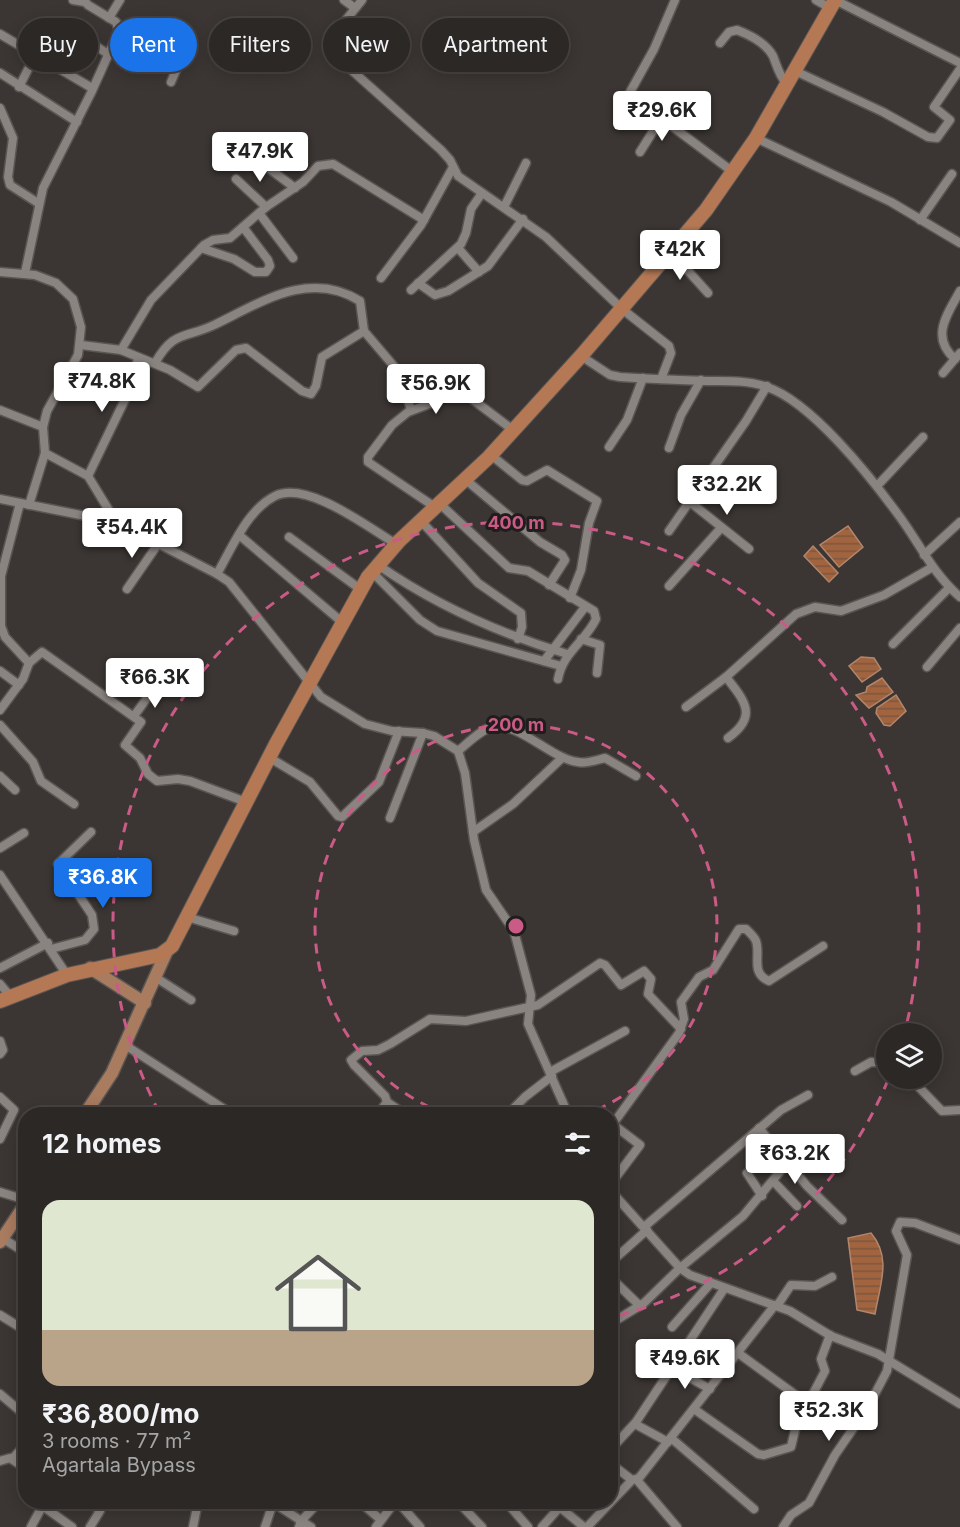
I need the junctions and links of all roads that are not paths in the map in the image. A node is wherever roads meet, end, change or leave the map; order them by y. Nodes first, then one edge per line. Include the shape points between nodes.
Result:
1 (73, 0) edge
2 (120, 0) edge
3 (344, 0) edge
4 (362, 0) edge
5 (675, 0) edge
6 (816, 0) edge
7 (84, 1) edge
8 (834, 3) edge
9 (355, 8) junction
10 (109, 18) joint
11 (0, 34) edge
12 (720, 43) dead end
13 (18, 45) edge
14 (98, 47) edge
15 (110, 50) edge
16 (108, 54) junction
17 (960, 63) edge
18 (960, 69) edge
19 (794, 70) junction
20 (26, 72) edge
21 (64, 72) edge
22 (176, 72) edge
23 (0, 73) edge
24 (171, 82) dead end
25 (786, 83) junction
26 (19, 87) junction
27 (92, 88) junction
28 (0, 108) edge
29 (662, 117) junction
30 (77, 122) junction
31 (756, 138) junction
32 (260, 152) dead end
33 (640, 152) dead end
34 (526, 163) dead end
35 (452, 169) junction
36 (733, 172) junction
37 (952, 174) dead end
38 (0, 177) edge
39 (236, 179) dead end
40 (9, 184) junction
41 (295, 188) junction
42 (482, 193) junction
43 (38, 203) junction
44 (266, 207) junction
45 (504, 207) junction
46 (259, 213) junction
47 (523, 219) junction
48 (424, 220) junction
49 (920, 220) junction
50 (243, 226) junction
51 (960, 243) edge
52 (201, 248) junction
53 (458, 248) junction
54 (671, 252) junction
55 (293, 258) dead end
56 (0, 272) edge
57 (479, 272) junction
58 (25, 273) junction
59 (381, 278) dead end
60 (960, 291) edge
61 (708, 293) dead end
62 (622, 309) junction
63 (364, 331) junction
64 (81, 345) junction
65 (121, 351) junction
66 (581, 356) junction
67 (957, 356) edge
68 (138, 358) junction
69 (155, 363) junction
70 (943, 373) dead end
71 (643, 378) junction
72 (661, 379) junction
73 (700, 380) junction
74 (766, 386) junction
75 (0, 410) edge
76 (411, 410) junction
77 (43, 427) junction
78 (513, 429) junction
79 (923, 437) dead end
80 (609, 447) dead end
81 (669, 448) dead end
82 (45, 453) junction
83 (491, 454) junction
84 (88, 476) junction
85 (466, 480) junction
86 (877, 486) junction
87 (0, 499) edge
88 (690, 502) junction
89 (20, 503) junction
90 (29, 505) junction
91 (438, 506) junction
92 (421, 521) junction
93 (116, 522) junction
94 (960, 522) edge
95 (721, 528) junction
96 (669, 531) dead end
97 (239, 535) junction
98 (289, 537) dead end
99 (158, 544) junction
100 (396, 544) junction
101 (749, 549) dead end
102 (924, 555) junction
103 (375, 568) junction
104 (931, 568) junction
105 (217, 574) junction
106 (549, 585) junction
107 (669, 586) dead end
108 (950, 588) junction
109 (127, 589) dead end
110 (360, 589) junction
111 (960, 597) edge
112 (570, 598) junction
113 (585, 607) junction
114 (0, 616) edge
115 (342, 622) junction
116 (960, 628) edge
117 (518, 639) junction
118 (581, 639) junction
119 (892, 644) dead end
120 (550, 649) junction
121 (567, 654) junction
122 (544, 661) junction
123 (29, 663) junction
124 (561, 666) junction
125 (927, 667) dead end
126 (0, 671) edge
127 (597, 673) dead end
128 (726, 677) junction
129 (558, 679) dead end
130 (310, 685) junction
131 (19, 686) junction
132 (154, 687) dead end
133 (686, 707) dead end
134 (0, 710) edge
135 (134, 716) junction
136 (0, 725) edge
137 (399, 731) junction
138 (423, 733) junction
139 (728, 738) dead end
140 (458, 751) junction
141 (270, 758) junction
142 (562, 758) junction
143 (0, 776) edge
144 (636, 776) dead end
145 (15, 790) dead end
146 (246, 802) junction
147 (74, 804) dead end
148 (390, 818) dead end
149 (91, 832) dead end
150 (473, 832) junction
151 (24, 833) dead end
152 (0, 848) edge
153 (0, 875) edge
154 (187, 917) junction
155 (234, 931) dead end
156 (50, 946) junction
157 (823, 946) dead end
158 (166, 953) junction
159 (0, 968) edge
160 (90, 968) junction
161 (67, 975) junction
162 (155, 977) junction
163 (0, 984) edge
164 (5, 999) edge
165 (191, 1000) dead end
166 (145, 1003) junction
167 (530, 1006) junction
168 (681, 1029) junction
169 (625, 1031) dead end
170 (0, 1041) edge
171 (125, 1045) junction
172 (0, 1054) edge
173 (876, 1062) edge
174 (855, 1071) dead end
175 (551, 1074) junction
176 (921, 1089) edge
177 (808, 1095) dead end
178 (0, 1097) edge
179 (387, 1102) junction
180 (90, 1107) edge
181 (221, 1107) edge
182 (383, 1107) edge
183 (394, 1107) edge
184 (515, 1107) edge
185 (565, 1107) edge
186 (960, 1110) edge
187 (618, 1115) edge
188 (759, 1128) junction
189 (618, 1130) edge
190 (0, 1139) edge
191 (802, 1145) dead end
192 (788, 1164) junction
193 (747, 1173) dead end
194 (618, 1174) edge
195 (774, 1182) junction
196 (0, 1192) edge
197 (762, 1196) junction
198 (18, 1199) edge
199 (618, 1199) edge
200 (797, 1206) dead end
201 (18, 1214) edge
202 (842, 1220) dead end
203 (645, 1228) junction
204 (1, 1240) edge
205 (960, 1240) edge
206 (18, 1249) edge
207 (618, 1255) edge
208 (680, 1268) junction
209 (832, 1277) dead end
210 (710, 1284) junction
211 (618, 1285) edge
212 (724, 1289) junction
213 (640, 1306) junction
214 (776, 1306) junction
215 (0, 1315) edge
216 (618, 1319) edge
217 (18, 1326) edge
218 (672, 1327) dead end
219 (830, 1335) junction
220 (738, 1353) junction
221 (890, 1361) junction
222 (672, 1368) junction
223 (710, 1389) junction
224 (0, 1394) edge
225 (808, 1404) junction
226 (960, 1404) edge
227 (18, 1409) edge
228 (694, 1409) junction
229 (634, 1424) junction
230 (670, 1440) junction
231 (618, 1441) edge
232 (18, 1453) edge
233 (12, 1459) junction
234 (0, 1461) edge
235 (18, 1463) edge
236 (618, 1469) edge
237 (634, 1480) junction
238 (618, 1496) edge
239 (38, 1509) edge
240 (48, 1509) edge
241 (98, 1509) edge
242 (197, 1509) edge
243 (270, 1509) edge
244 (281, 1509) edge
245 (314, 1509) edge
246 (366, 1509) edge
247 (390, 1509) edge
248 (403, 1509) edge
249 (465, 1509) edge
250 (515, 1509) edge
251 (604, 1509) edge
252 (754, 1509) dead end
253 (300, 1524) edge
254 (378, 1524) edge
255 (31, 1527) edge
256 (72, 1527) edge
257 (90, 1527) edge
258 (193, 1527) edge
259 (265, 1527) edge
260 (311, 1527) edge
261 (420, 1527) edge
262 (482, 1527) edge
263 (528, 1527) edge
264 (542, 1527) edge
265 (586, 1527) edge
266 (676, 1527) edge
267 (783, 1527) edge

1 - 7 street
2 - 10 street
3 - 9 street
4 - 9 street
5 - 29 street via 654,49 629,91
6 - 8 street
7 - 10 street
8 - 17 street
8 - 19 highway
9 - 35 street via 331,41 329,50 441,150
11 - 13 street
12 - 25 street via 729,32 737,30 759,41 771,54
14 - 16 street
15 - 16 street
16 - 27 street
18 - 19 street via 934,107 950,120 937,138
19 - 25 highway
20 - 26 street
21 - 27 street
22 - 24 street
23 - 26 street
25 - 31 highway
26 - 30 street
27 - 30 street
28 - 40 street via 13,138
29 - 33 street
29 - 36 street
30 - 43 street
31 - 36 highway
31 - 49 street via 891,202
32 - 41 street via 267,157 267,167
34 - 45 street
35 - 42 street
35 - 48 street
36 - 54 highway
37 - 49 street
38 - 40 street
39 - 44 street
40 - 43 street
41 - 44 street
41 - 48 street via 318,166 333,164
42 - 45 street
42 - 53 street via 471,209
43 - 58 street
44 - 46 street
45 - 47 street
46 - 50 street
46 - 55 street
47 - 57 street via 495,258
47 - 62 street
48 - 59 street
49 - 51 street
50 - 52 street via 230,238 208,241
50 - 52 street via 268,260 266,272 255,272
52 - 65 street via 151,300
53 - 57 street
53 - 57 street via 415,286 439,295
54 - 61 street
54 - 62 highway
56 - 58 street
58 - 64 street via 56,284 73,299 81,327
60 - 67 street via 941,334 942,344
62 - 66 highway
62 - 72 street via 671,349
63 - 69 street via 360,302 333,290 299,288 175,338
63 - 69 street via 322,357 312,394 302,391 246,348 236,350 198,387
63 - 76 street via 415,391 408,400
64 - 65 street
64 - 77 street via 49,405
65 - 68 street
66 - 71 street via 610,375
66 - 78 highway
67 - 70 street
68 - 69 street
68 - 84 street via 132,385
71 - 72 street
71 - 80 street via 627,420
72 - 73 street
73 - 74 street
73 - 81 street
74 - 86 street via 800,406 840,443
74 - 88 street
75 - 77 street
76 - 78 street via 429,404 448,381
76 - 91 street via 384,433 367,460
77 - 82 street
78 - 83 highway
79 - 86 street
82 - 84 street
82 - 90 street
83 - 85 highway
83 - 112 street via 522,480 547,470 597,501 581,570
84 - 93 street
85 - 91 highway
85 - 106 street via 540,542 562,555 565,560
86 - 102 street
87 - 89 street
88 - 95 street
88 - 96 street
89 - 90 street
89 - 114 street via 1,576
90 - 93 street
91 - 92 highway
91 - 106 street via 509,568 528,571
92 - 100 highway
92 - 117 street via 478,583 521,613
93 - 99 street
94 - 102 street
95 - 101 street
95 - 107 street
97 - 100 street via 266,502 288,493 315,498
97 - 105 street
97 - 115 street
98 - 110 street
99 - 105 street
99 - 109 street
100 - 103 highway
102 - 104 street
103 - 110 highway
103 - 117 street via 431,600
103 - 122 street via 420,620 437,631
104 - 108 street
104 - 128 street via 884,595 849,609 834,612 815,607 796,614
105 - 130 street via 229,582
106 - 112 street
108 - 111 street
108 - 119 street
110 - 115 highway
112 - 113 street
113 - 118 street via 594,612 596,619
113 - 120 street
114 - 123 street via 5,638
115 - 130 highway
116 - 125 street
117 - 120 street
118 - 121 street
118 - 127 street via 600,645
120 - 121 street
120 - 122 street
121 - 124 street
122 - 124 street
123 - 131 street
123 - 135 street via 42,652
124 - 129 street
126 - 131 street
128 - 133 street
128 - 139 street via 743,699 747,713 740,730
130 - 137 street via 354,719
130 - 141 highway
131 - 134 street
132 - 135 street
135 - 146 street via 141,725 125,745 144,762 152,778 178,778 202,784
136 - 147 street via 33,762 41,781
137 - 138 street
137 - 141 street via 380,782 342,817 310,782
138 - 140 street
138 - 148 street
140 - 142 street via 487,730 502,727
140 - 150 street
141 - 146 highway
142 - 144 street via 588,762 605,758
142 - 150 street via 513,804
143 - 145 street
146 - 154 highway
149 - 156 street via 58,864 92,915 94,929 85,940
150 - 167 street via 486,890 517,940 530,989
151 - 152 street
153 - 156 street
154 - 155 street
154 - 158 highway
156 - 159 street
156 - 161 street
157 - 168 street via 769,981 757,967 756,942 746,929 739,929 713,970 699,977 684,996
158 - 160 highway
158 - 162 main road
160 - 161 highway
160 - 166 main road
161 - 164 highway
162 - 165 street
162 - 166 main road
163 - 164 street
166 - 171 main road
167 - 168 street via 544,1002 602,963 621,985 644,971 649,974 648,994
167 - 175 street via 528,1024
167 - 179 street via 466,1020 430,1019 378,1050 354,1054 354,1065 386,1096
168 - 187 street
169 - 175 street
170 - 172 street
171 - 180 main road
171 - 181 street
173 - 174 street
175 - 184 street
175 - 185 street
176 - 186 street via 942,1111
177 - 188 street via 792,1102
178 - 190 street via 14,1110
179 - 182 street
179 - 183 street
188 - 192 street
188 - 203 street
189 - 194 street via 640,1145
191 - 192 street
192 - 195 street
192 - 202 street
193 - 197 street
195 - 197 street
195 - 200 street
196 - 198 street
197 - 208 street
199 - 203 street
201 - 204 main road
203 - 207 street
203 - 208 street
204 - 206 street
205 - 221 street via 915,1223 900,1222 897,1226 907,1255
208 - 210 street
208 - 213 street
209 - 214 street via 815,1286 791,1285
210 - 212 street
210 - 218 street
211 - 213 street
212 - 214 street
212 - 222 street
213 - 216 street
214 - 219 street
214 - 220 street
215 - 217 street
219 - 221 street
219 - 225 street via 821,1359 825,1371
220 - 223 street
220 - 225 street
221 - 226 street
221 - 267 street via 868,1407 809,1503 790,1515
222 - 223 street
222 - 229 street
223 - 228 street
224 - 227 street
225 - 228 street via 796,1426 791,1447 764,1455
228 - 230 street
229 - 230 street
229 - 231 street
230 - 237 street
230 - 252 street
232 - 233 street
233 - 234 street
233 - 235 street
236 - 237 street
237 - 238 street
237 - 266 street
239 - 255 street
240 - 256 street
241 - 257 street
242 - 258 street
243 - 259 street
244 - 253 street
245 - 253 street
246 - 254 street
247 - 254 street
248 - 261 street
249 - 262 street
250 - 263 street
251 - 265 street
253 - 260 street
264 - 265 street via 562,1509

